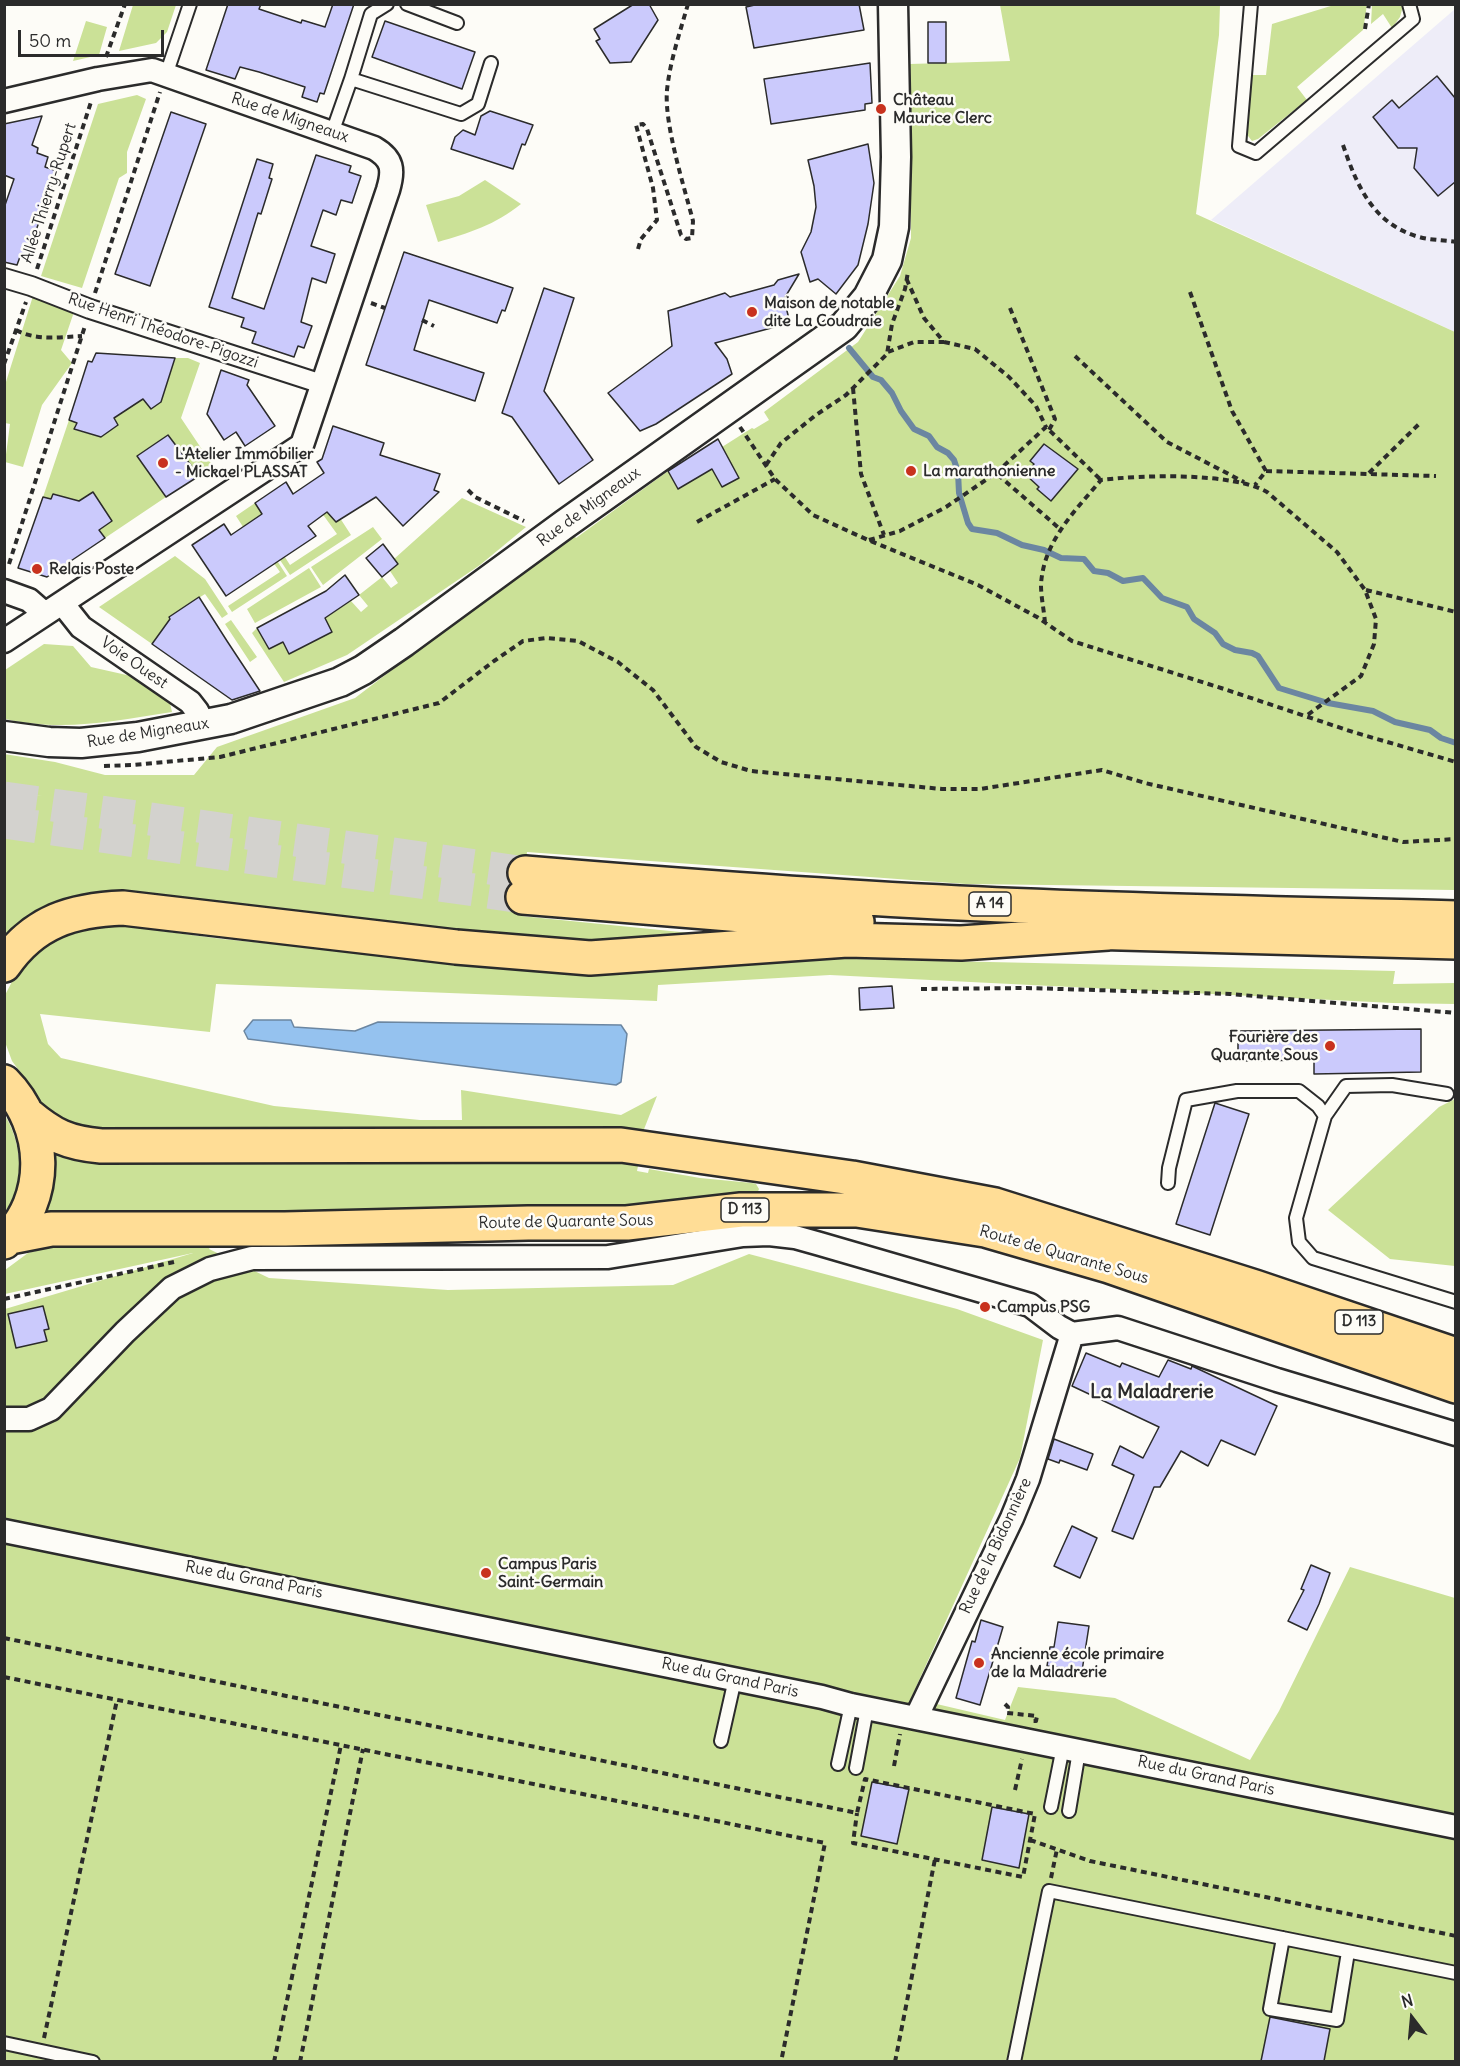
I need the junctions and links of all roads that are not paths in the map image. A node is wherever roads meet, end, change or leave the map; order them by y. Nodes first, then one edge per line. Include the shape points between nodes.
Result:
1 (190, 4) edge
2 (387, 4) edge
3 (407, 4) edge
4 (893, 4) edge
5 (1251, 4) edge
6 (1409, 4) edge
7 (458, 23) dead end
8 (491, 63) dead end
9 (166, 75) junction
10 (351, 79) junction
11 (4, 101) edge
12 (332, 133) junction
13 (4, 279) edge
14 (322, 384) junction
15 (8, 595) edge
16 (53, 608) junction
17 (4, 641) edge
18 (204, 725) junction
19 (4, 736) edge
20 (1455, 918) edge
21 (1108, 933) junction
22 (1455, 942) edge
23 (4, 965) edge
24 (4, 1082) edge
25 (1447, 1094) dead end
26 (28, 1115) junction
27 (1325, 1116) junction
28 (1168, 1183) dead end
29 (7, 1239) edge
30 (1455, 1302) edge
31 (1072, 1334) junction
32 (1448, 1351) edge
33 (1455, 1386) edge
34 (4, 1419) edge
35 (1455, 1434) edge
36 (4, 1531) edge
37 (735, 1679) junction
38 (859, 1707) junction
39 (908, 1726) junction
40 (722, 1741) dead end
41 (1071, 1749) junction
42 (838, 1764) dead end
43 (856, 1768) dead end
44 (1051, 1807) dead end
45 (1069, 1810) dead end
46 (1455, 1827) edge
47 (1283, 1938) junction
48 (1348, 1952) junction
49 (1455, 1973) edge
50 (4, 2043) edge
51 (93, 2061) edge
52 (1014, 2061) edge

1 - 9 lane
2 - 10 lane via 371,14
3 - 7 lane
4 - 18 street, Rue de Migneaux via 894,227 887,260 868,297 844,326 363,670 304,696
5 - 6 lane via 1239,146 1256,153 1413,19
8 - 10 lane via 478,104 461,114
9 - 11 street, Rue de Migneaux via 152,70
9 - 12 street, Rue de Migneaux
10 - 12 lane
12 - 14 street, Rue de Migneaux via 382,152 392,170
13 - 14 street, Rue Henri Théodore-Pigozzi
14 - 16 street, Rue de Migneaux via 302,445
15 - 16 street, Voie Ouest
16 - 17 street, Rue de Migneaux
16 - 18 street, Voie Ouest via 190,702
18 - 19 street, Rue de Migneaux via 88,743
20 - 21 main road, A 14 via 1114,910 748,891 524,885 754,916
21 - 22 main road, A 14
21 - 23 main road via 961,943 846,940 590,958 456,947 123,908 91,910 45,925
24 - 26 main road, Route de Quarante Sous
25 - 27 lane via 1392,1085 1346,1086
26 - 29 main road, Route de Quarante Sous via 38,1146 37,1179 28,1210
26 - 32 main road, Route de Quarante Sous / D 113 via 58,1137 101,1146 621,1145 852,1178 995,1205
27 - 28 lane via 1299,1090 1238,1091 1186,1100
27 - 30 lane via 1296,1218 1299,1242 1313,1258
29 - 33 main road, Route de Quarante Sous / D 113 via 51,1229 627,1223 741,1210 857,1210 985,1230 1109,1266
31 - 34 street via 1030,1305 795,1237 770,1234 722,1237 608,1257 252,1258 210,1269 171,1288 51,1409 28,1419
31 - 35 street via 1118,1328
31 - 39 street, Rue de la Bidonnière via 1028,1479 1012,1518
36 - 37 street, Rue du Grand Paris
37 - 38 street, Rue du Grand Paris
37 - 40 lane
38 - 39 street, Rue du Grand Paris
38 - 42 lane
38 - 43 lane
39 - 41 street, Rue du Grand Paris
41 - 44 lane
41 - 45 lane
41 - 46 street, Rue du Grand Paris
47 - 48 lane
47 - 48 lane via 1270,2009 1337,2020
47 - 52 lane via 1049,1891
48 - 49 lane
50 - 51 lane

